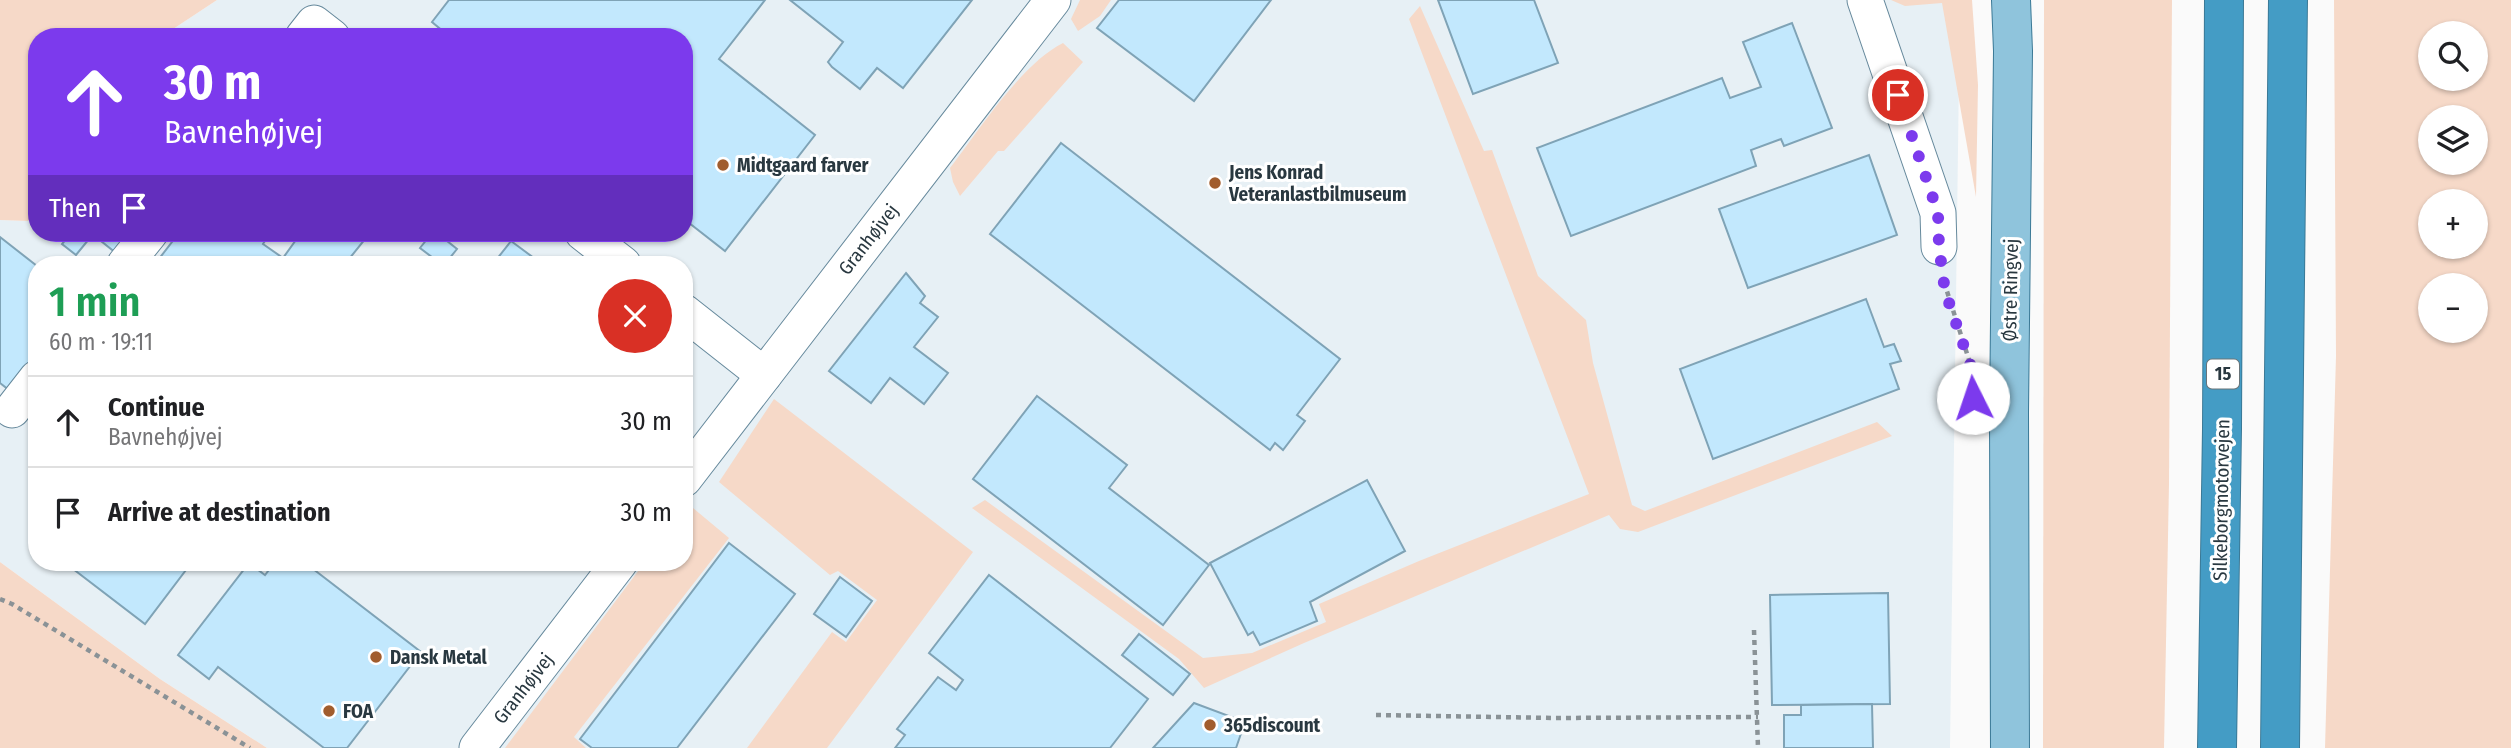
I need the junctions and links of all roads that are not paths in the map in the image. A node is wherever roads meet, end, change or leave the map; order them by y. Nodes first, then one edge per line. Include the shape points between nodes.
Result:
1 (1053, 0) edge
2 (1865, 0) edge
3 (2011, 0) edge
4 (2224, 0) edge
5 (2288, 0) edge
6 (143, 242) edge
7 (595, 242) edge
8 (1939, 247) road end
9 (131, 256) edge
10 (613, 256) edge
11 (693, 319) edge
12 (764, 375) junction
13 (28, 390) edge
14 (12, 410) dead end
15 (693, 466) edge
16 (613, 571) edge
17 (477, 748) edge
18 (2010, 748) edge
19 (2217, 748) edge
20 (2280, 748) edge

1 - 12 street, Granhøjvej
2 - 8 street via 1938,213
3 - 18 main road, Østre Ringvej
4 - 19 highway, Silkeborgmotorvejen / 15
5 - 20 highway
6 - 9 street
7 - 10 street
11 - 12 street
12 - 15 street, Granhøjvej
13 - 14 street
16 - 17 street, Granhøjvej

